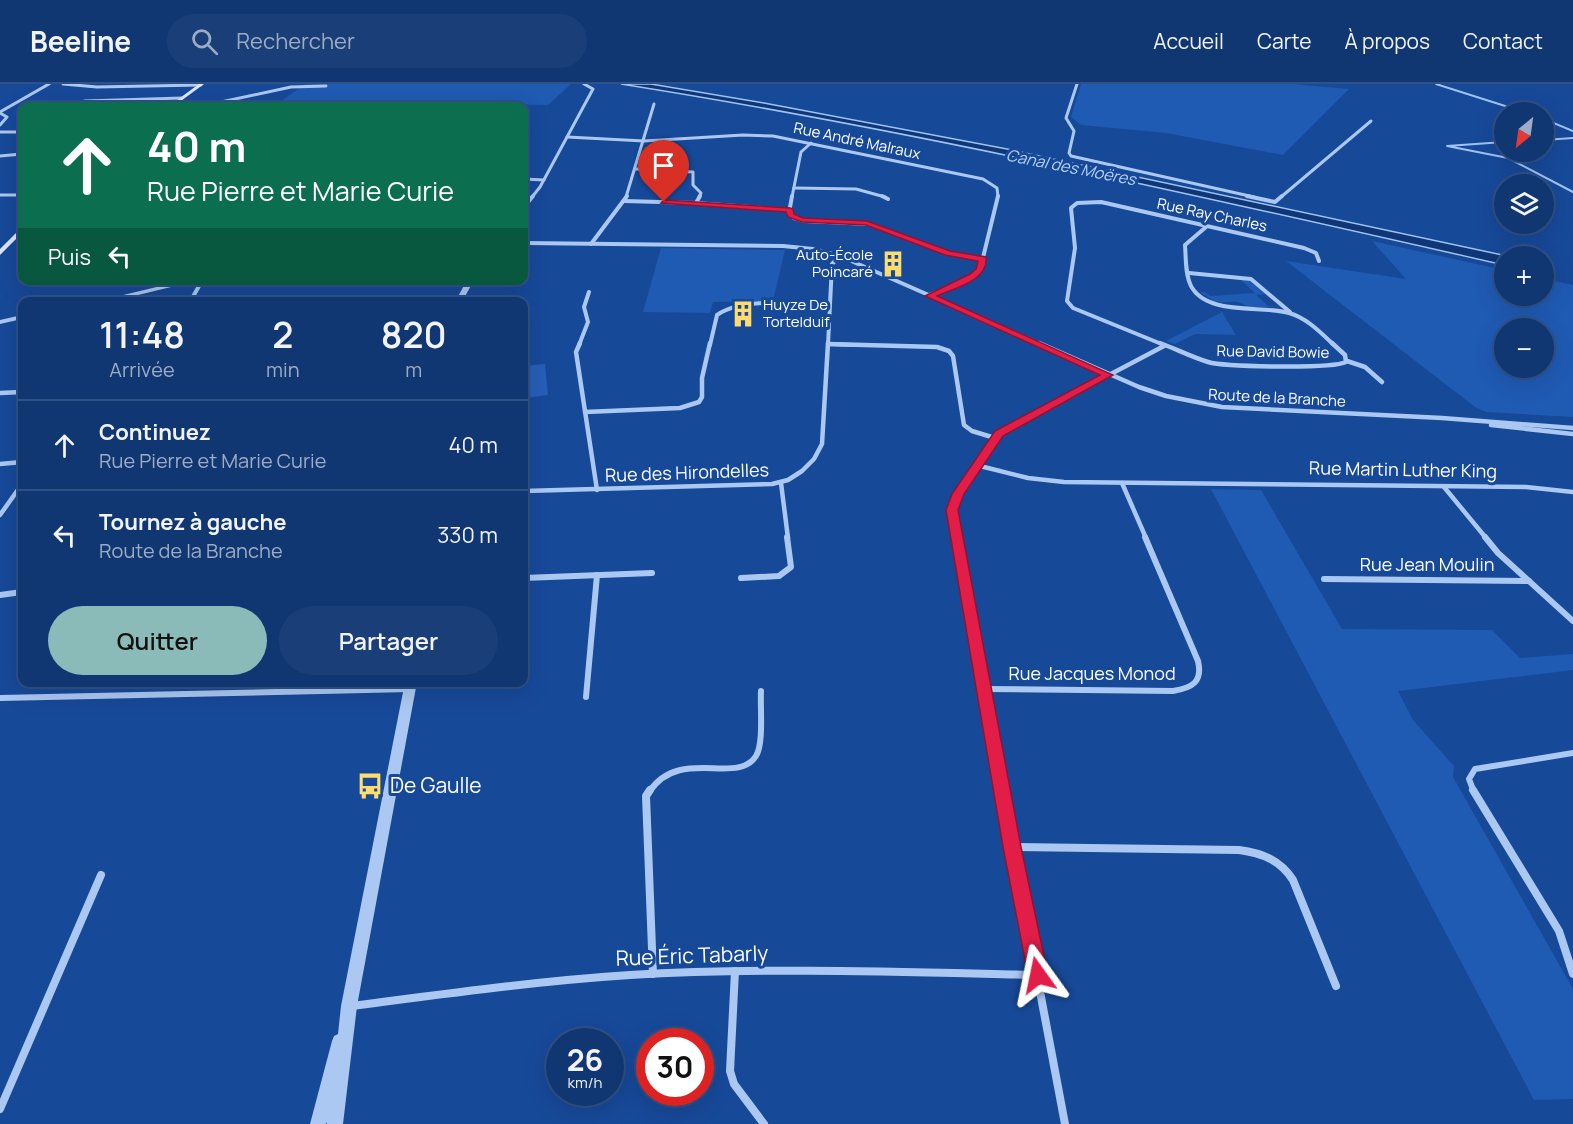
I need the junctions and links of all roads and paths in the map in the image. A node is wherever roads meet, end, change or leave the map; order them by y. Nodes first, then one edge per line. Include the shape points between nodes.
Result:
1 (49, 84) edge
2 (63, 84) edge
3 (96, 84) edge
4 (201, 84) edge
5 (584, 84) edge
6 (1077, 84) edge
7 (326, 86) dead end
8 (87, 87) junction
9 (182, 98) junction
10 (18, 102) edge
11 (19, 102) edge
12 (82, 102) edge
13 (176, 102) edge
14 (221, 102) edge
15 (654, 104) dead end
16 (0, 113) edge
17 (1371, 121) dead end
18 (0, 124) edge
19 (0, 132) edge
20 (18, 132) edge
21 (567, 137) junction
22 (644, 141) junction
23 (812, 143) junction
24 (18, 154) edge
25 (0, 156) edge
26 (636, 170) junction
27 (528, 179) edge
28 (544, 180) junction
29 (794, 188) junction
30 (0, 195) edge
31 (18, 195) edge
32 (888, 199) dead end
33 (624, 201) junction
34 (528, 202) edge
35 (696, 203) junction
36 (790, 210) junction
37 (1206, 227) junction
38 (18, 233) edge
39 (528, 243) edge
40 (591, 244) junction
41 (0, 253) edge
42 (840, 256) junction
43 (983, 259) junction
44 (1319, 261) dead end
45 (1189, 273) junction
46 (174, 285) edge
47 (589, 292) dead end
48 (929, 296) junction
49 (120, 297) edge
50 (830, 306) junction
51 (1290, 313) junction
52 (18, 318) edge
53 (0, 322) edge
54 (828, 344) junction
55 (1164, 346) junction
56 (1347, 361) junction
57 (1108, 375) junction
58 (1382, 382) dead end
59 (18, 392) edge
60 (0, 393) edge
61 (585, 412) junction
62 (1573, 430) edge
63 (994, 438) junction
64 (18, 462) edge
65 (0, 464) edge
66 (976, 465) junction
67 (781, 483) junction
68 (1122, 483) junction
69 (1444, 487) junction
70 (18, 490) edge
71 (597, 490) junction
72 (528, 491) edge
73 (1573, 492) edge
74 (0, 515) edge
75 (652, 573) dead end
76 (597, 575) junction
77 (528, 578) edge
78 (741, 578) dead end
79 (1324, 579) dead end
80 (1529, 581) junction
81 (18, 593) edge
82 (0, 595) edge
83 (1573, 621) edge
84 (377, 687) edge
85 (411, 687) edge
86 (984, 689) junction
87 (760, 691) dead end
88 (586, 697) dead end
89 (0, 698) edge
90 (1573, 753) edge
91 (1012, 847) junction
92 (101, 875) dead end
93 (735, 972) junction
94 (653, 974) junction
95 (1573, 974) edge
96 (1038, 975) junction
97 (1336, 986) dead end
98 (349, 1006) junction
99 (0, 1109) edge
100 (318, 1124) edge
101 (335, 1124) edge
102 (764, 1124) edge
103 (1065, 1124) edge

1 - 11 street
2 - 8 street
3 - 8 street
4 - 8 street
4 - 9 main road
5 - 21 street via 593,88
6 - 17 street via 1066,118 1074,131 1070,153 1073,157 1275,202
7 - 14 street via 293,87
9 - 12 street
9 - 13 main road
10 - 16 street
15 - 22 street
16 - 18 street via 7,117
19 - 20 street
21 - 22 street, Rue André Malraux
21 - 28 street
22 - 23 street, Rue André Malraux via 757,135
22 - 26 street
23 - 29 street via 801,152
23 - 43 street, Rue André Malraux via 993,184 999,192
24 - 25 street
26 - 33 street
26 - 35 street via 693,172 693,185 701,193
27 - 28 street
28 - 34 street
29 - 32 street via 862,190
29 - 36 street
30 - 31 street
33 - 35 street
33 - 40 street
35 - 36 street
36 - 43 street via 790,216 802,220 872,224 948,254
37 - 44 street, Rue Ray Charles via 1308,249 1317,254
37 - 45 street, Rue David Bowie via 1185,244
37 - 55 street, Rue Ray Charles via 1098,202 1078,202 1072,207 1075,248 1068,302 1082,312
38 - 41 main road
39 - 40 street, Route de la Branche
40 - 42 street, Route de la Branche via 788,246
42 - 48 street, Route de la Branche
42 - 50 street, Rue des Hirondelles via 832,264
43 - 48 street, Rue André Malraux via 973,276
45 - 51 street via 1251,279
45 - 51 street, Rue David Bowie via 1191,288 1208,301
46 - 49 street
47 - 61 street via 584,307 588,322 576,352
48 - 57 street, Route de la Branche
50 - 54 street, Rue des Hirondelles
50 - 61 street via 742,304 724,308 717,315 699,402 684,408
51 - 56 street, Rue David Bowie via 1345,354
52 - 53 street
54 - 63 street via 937,347 949,351 964,426
54 - 67 street, Rue des Hirondelles via 821,447 799,474
55 - 56 street, Rue David Bowie via 1221,365 1307,367
55 - 57 street
56 - 58 street via 1365,368
57 - 62 street, Route de la Branche via 1162,396 1210,407 1449,419
57 - 63 street
59 - 60 street
61 - 71 street
63 - 66 street
64 - 65 street
66 - 68 street, Rue Martin Luther King via 1049,481
66 - 86 street via 956,498 952,513
67 - 71 street, Rue des Hirondelles
67 - 78 street via 791,567 779,576
68 - 69 street, Rue Martin Luther King
68 - 86 street, Rue Jacques Monod via 1198,662 1198,682 1173,691
69 - 73 street, Rue Martin Luther King via 1534,487
69 - 80 street via 1498,552
70 - 74 street
71 - 72 street, Rue des Hirondelles
75 - 76 street
76 - 77 street
76 - 88 street
79 - 80 street, Rue Jean Moulin
80 - 83 street
81 - 82 street
84 - 89 street
85 - 98 street
86 - 91 street
87 - 94 street via 758,752 752,762 737,768 671,770 656,781 646,796
90 - 95 street via 1485,766 1475,770 1469,779 1474,795 1558,932
91 - 96 street
91 - 97 street via 1239,850 1272,858 1285,867 1293,880
92 - 99 street
93 - 94 street, Rue Éric Tabarly
93 - 96 street, Rue Éric Tabarly
93 - 102 street via 730,1071 734,1084
94 - 98 street, Rue Éric Tabarly via 525,982
96 - 103 street
98 - 100 street
98 - 101 street

